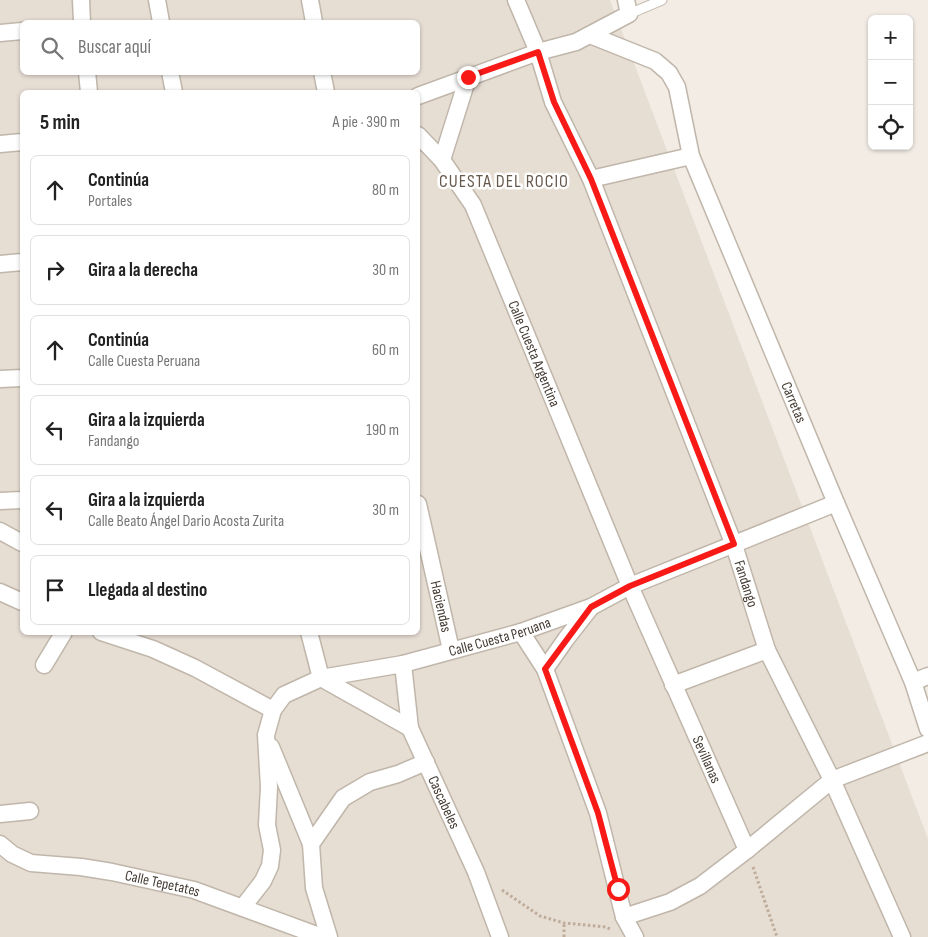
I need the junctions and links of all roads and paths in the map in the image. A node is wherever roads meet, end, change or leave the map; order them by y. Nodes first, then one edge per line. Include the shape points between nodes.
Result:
1 (80, 0) edge
2 (157, 0) edge
3 (310, 0) edge
4 (516, 0) edge
5 (662, 0) edge
6 (627, 7) edge
7 (82, 20) edge
8 (161, 20) edge
9 (314, 20) edge
10 (20, 31) edge
11 (0, 32) edge
12 (590, 35) junction
13 (538, 52) junction
14 (87, 75) edge
15 (171, 75) edge
16 (323, 75) edge
17 (468, 77) junction
18 (89, 90) edge
19 (174, 90) edge
20 (326, 90) edge
21 (420, 95) edge
22 (420, 137) edge
23 (20, 142) edge
24 (0, 144) edge
25 (691, 156) junction
26 (442, 160) junction
27 (591, 179) junction
28 (20, 262) edge
29 (0, 264) edge
30 (20, 378) edge
31 (0, 379) edge
32 (20, 500) edge
33 (0, 501) edge
34 (836, 503) junction
35 (420, 513) edge
36 (0, 531) edge
37 (20, 541) edge
38 (734, 544) junction
39 (630, 586) junction
40 (0, 592) edge
41 (20, 601) edge
42 (591, 607) junction
43 (521, 632) junction
44 (62, 635) edge
45 (110, 635) edge
46 (310, 635) edge
47 (450, 650) junction
48 (767, 650) junction
49 (403, 664) junction
50 (44, 665) dead end
51 (545, 669) junction
52 (321, 678) junction
53 (921, 679) edge
54 (673, 685) junction
55 (273, 710) junction
56 (410, 728) junction
57 (928, 729) edge
58 (266, 735) junction
59 (928, 744) edge
60 (426, 762) junction
61 (832, 780) junction
62 (30, 811) dead end
63 (0, 814) edge
64 (0, 844) edge
65 (311, 844) junction
66 (747, 850) junction
67 (500, 889) dead end
68 (243, 906) junction
69 (624, 917) junction
70 (564, 922) junction
71 (612, 931) dead end
72 (322, 937) edge
73 (330, 937) edge
74 (500, 937) edge
75 (564, 937) edge
76 (635, 937) edge
77 (777, 937) edge
78 (902, 937) edge

1 - 7 street
2 - 8 street
3 - 9 street
4 - 13 street, Fandango
5 - 6 lane
6 - 12 street
10 - 11 street
12 - 13 street
12 - 25 street, Carretas via 655,61 669,73 677,87
13 - 17 street
13 - 27 street, Fandango via 554,102
14 - 18 street
15 - 19 street
16 - 20 street
17 - 21 street
17 - 26 street
22 - 26 street, Calle Cuesta Argentina
23 - 24 street
25 - 27 street
25 - 34 street, Carretas
26 - 39 street, Calle Cuesta Argentina via 473,205
27 - 38 street, Fandango
28 - 29 street
30 - 31 street
32 - 33 street
34 - 38 street, Calle Cuesta Peruana
34 - 53 street, Carretas
35 - 47 street, Haciendas
36 - 37 street
38 - 39 street, Calle Cuesta Peruana
38 - 48 street, Fandango
39 - 42 street, Calle Cuesta Peruana
39 - 54 street, Sevillanas
40 - 41 street
42 - 43 street, Calle Cuesta Peruana
42 - 51 street
43 - 47 street, Calle Cuesta Peruana
43 - 51 street
44 - 50 street
45 - 55 street via 195,668
46 - 52 street
47 - 49 street, Calle Cuesta Peruana
48 - 54 street
48 - 61 street, Fandango
49 - 52 street, Calle Cuesta Peruana
49 - 56 street, Cascabeles
51 - 69 street via 598,813
52 - 55 street, Calle Cuesta Peruana via 284,695
52 - 56 street
53 - 57 street, Carretas
54 - 66 street, Sevillanas
55 - 58 street
56 - 60 street, Cascabeles
58 - 65 street
58 - 68 street via 270,866 263,881
59 - 61 street
60 - 65 street via 370,782 343,798
60 - 74 street, Cascabeles via 476,872
61 - 66 street
61 - 78 street, Fandango
62 - 63 street
64 - 68 street, Calle Tepetates via 31,863 81,866 112,872 194,890
65 - 73 street via 314,888
66 - 69 street via 700,886 670,902
66 - 77 path
67 - 70 path via 540,916
68 - 72 street, Calle Tepetates
69 - 76 street
70 - 71 path via 606,927
70 - 75 path

